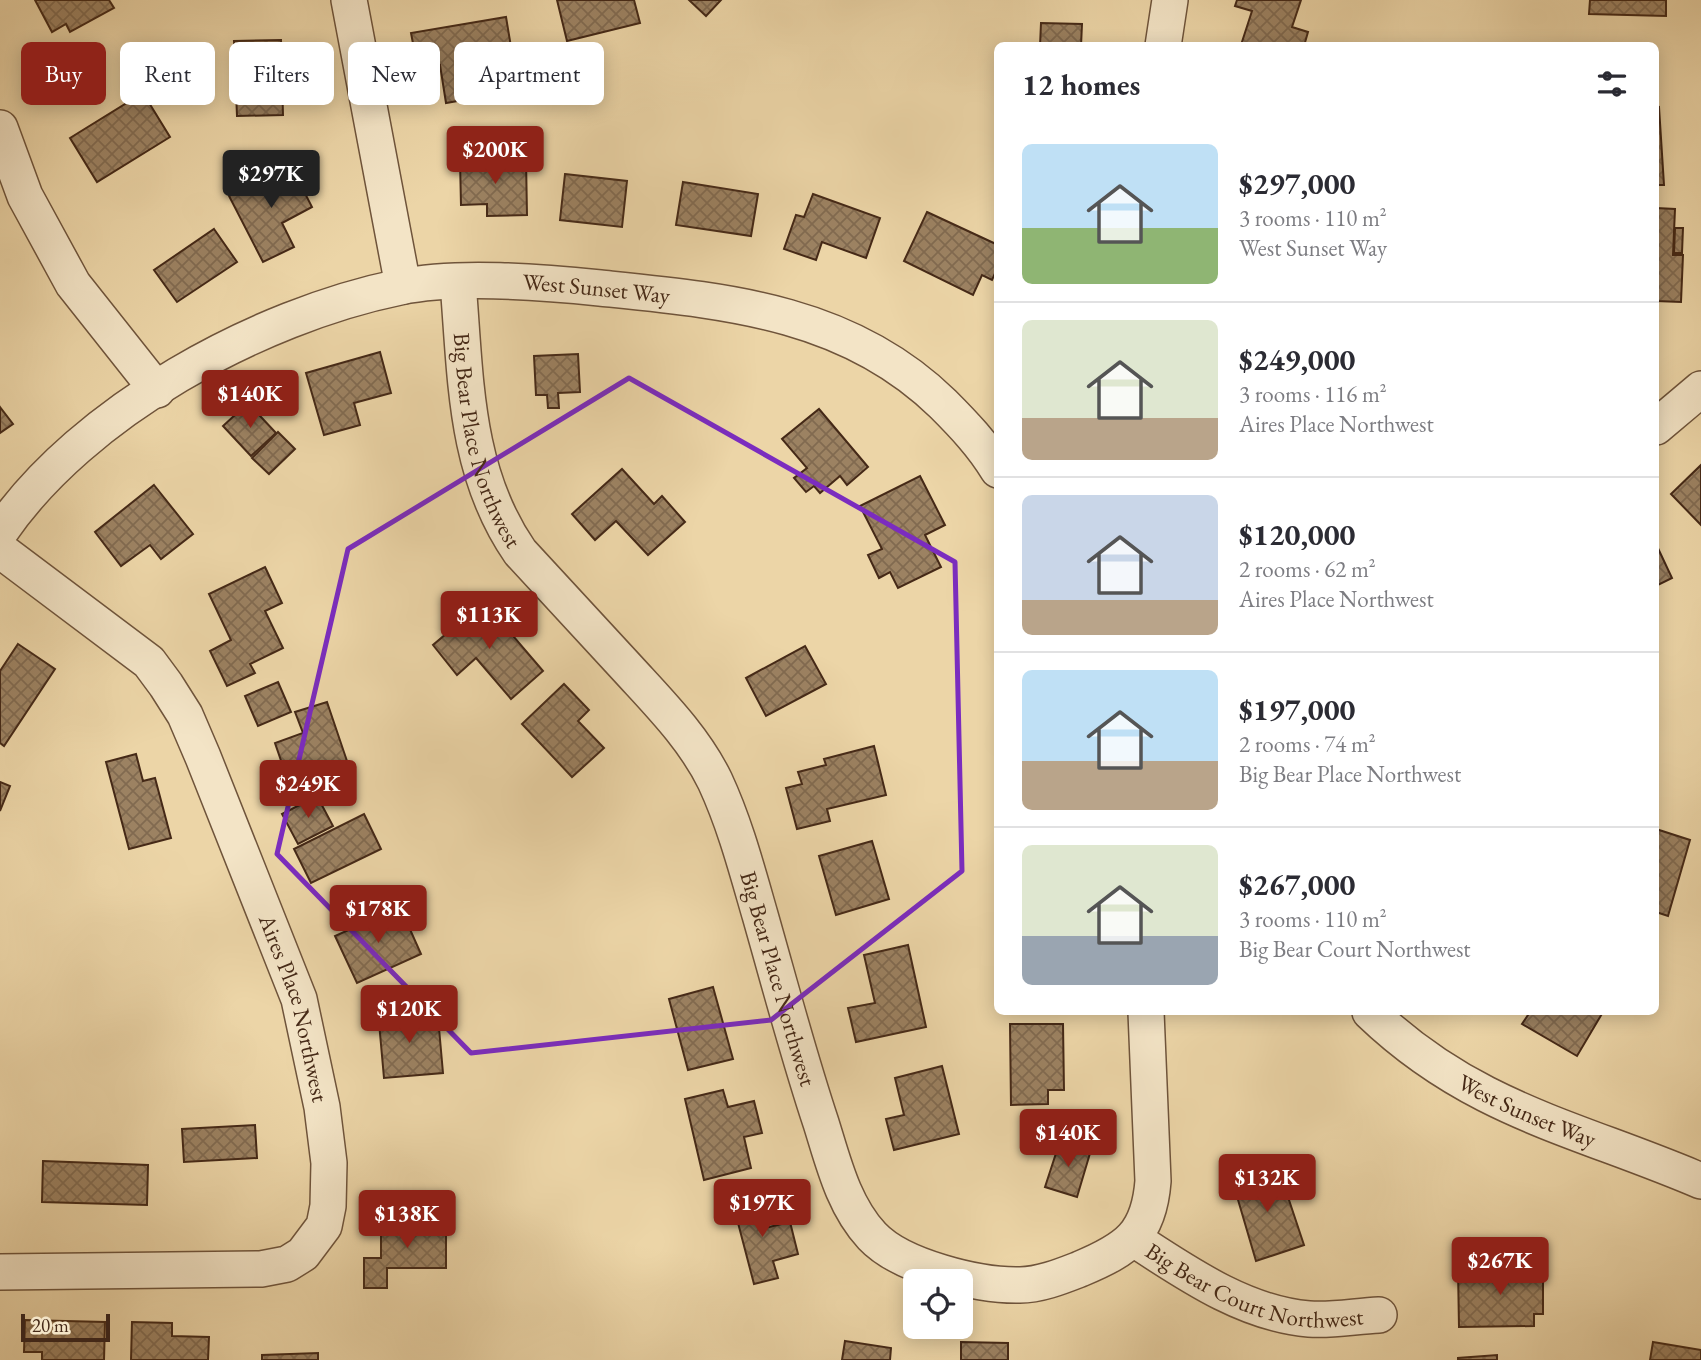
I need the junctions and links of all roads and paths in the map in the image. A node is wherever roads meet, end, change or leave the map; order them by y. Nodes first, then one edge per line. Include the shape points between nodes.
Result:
1 (349, 0) edge
2 (1170, 0) edge
3 (1164, 42) edge
4 (0, 128) edge
5 (458, 283) junction
6 (403, 286) junction
7 (1701, 389) edge
8 (157, 390) junction
9 (1659, 424) edge
10 (994, 464) edge
11 (0, 532) edge
12 (0, 550) edge
13 (1146, 1015) edge
14 (1373, 1015) edge
15 (1701, 1181) edge
16 (1134, 1239) junction
17 (0, 1272) edge
18 (1379, 1315) dead end

1 - 6 street
2 - 3 street
4 - 8 street via 25,196 73,284
5 - 6 street, West Sunset Way
5 - 10 street, West Sunset Way via 596,287 735,304 795,317 888,358 970,430
5 - 16 street, Big Bear Place Northwest via 470,417 488,494 500,522 520,552 686,733 714,779 737,836 808,1083 852,1207 872,1236 896,1254 939,1271 1022,1285 1102,1260
6 - 8 street, West Sunset Way via 272,327
7 - 9 street
8 - 11 street, West Sunset Way via 57,465
12 - 17 street, Aires Place Northwest via 149,662 185,715 299,999 329,1163 324,1226 303,1254 287,1264 261,1269
13 - 16 street, Big Bear Place Northwest via 1153,1181 1146,1223
14 - 15 street, West Sunset Way via 1414,1052 1493,1100
16 - 18 street, Big Bear Court Northwest via 1227,1295 1256,1305 1309,1319

